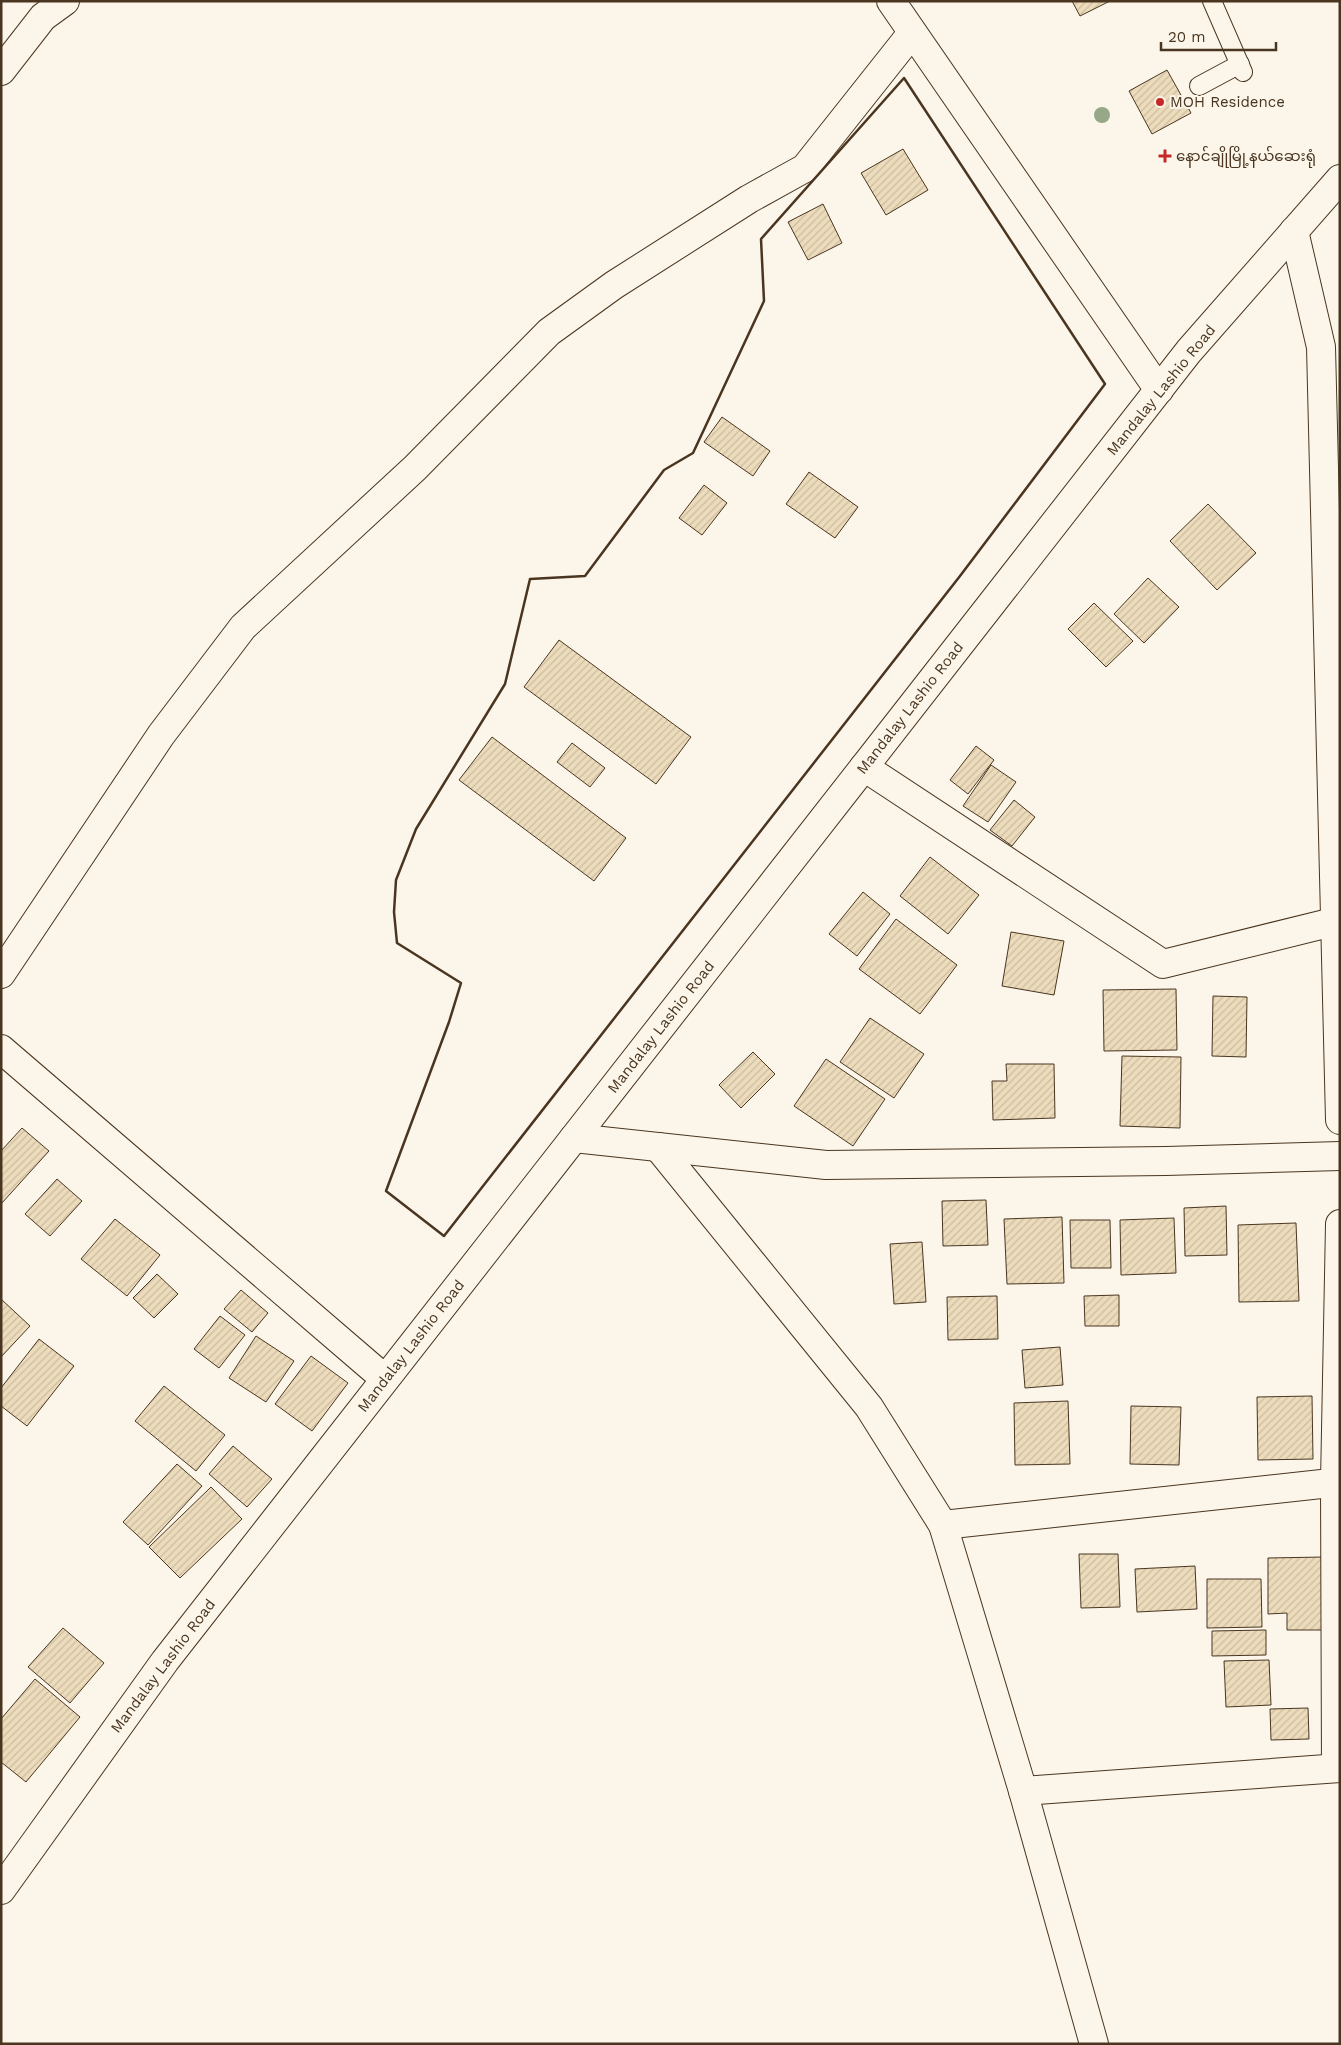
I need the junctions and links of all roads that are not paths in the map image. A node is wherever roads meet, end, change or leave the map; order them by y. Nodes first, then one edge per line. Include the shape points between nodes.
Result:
1 (65, 1) edge
2 (890, 1) edge
3 (1212, 1) edge
4 (912, 33) junction
5 (1, 71) edge
6 (1199, 86) dead end
7 (1340, 179) edge
8 (1294, 231) junction
9 (1159, 390) junction
10 (864, 767) junction
11 (1336, 836) edge
12 (1333, 922) junction
13 (1, 974) edge
14 (1, 1049) edge
15 (1340, 1120) edge
16 (574, 1138) junction
17 (658, 1147) junction
18 (1340, 1156) edge
19 (1340, 1224) edge
20 (385, 1379) junction
21 (1338, 1482) edge
22 (943, 1525) junction
23 (1338, 1767) edge
24 (1023, 1791) junction
25 (1, 1890) edge
26 (1094, 2044) edge

1 - 5 main road via 43,17
2 - 4 main road
3 - 6 lane via 1241,68
4 - 9 main road
4 - 13 main road via 805,168 749,199 622,279 549,332 415,468 243,627 161,735
7 - 8 main road, Mandalay Lashio Road
8 - 9 main road, Mandalay Lashio Road
8 - 11 main road via 1321,347
9 - 10 main road, Mandalay Lashio Road
10 - 12 main road via 1163,964
10 - 16 main road, Mandalay Lashio Road
11 - 12 main road
12 - 15 main road
14 - 20 main road
16 - 17 main road
16 - 20 main road, Mandalay Lashio Road
17 - 18 main road via 826,1165
17 - 22 main road via 869,1407
19 - 21 main road
20 - 25 main road, Mandalay Lashio Road via 165,1660
21 - 22 main road
21 - 23 main road
22 - 24 main road
23 - 24 main road
24 - 26 main road

